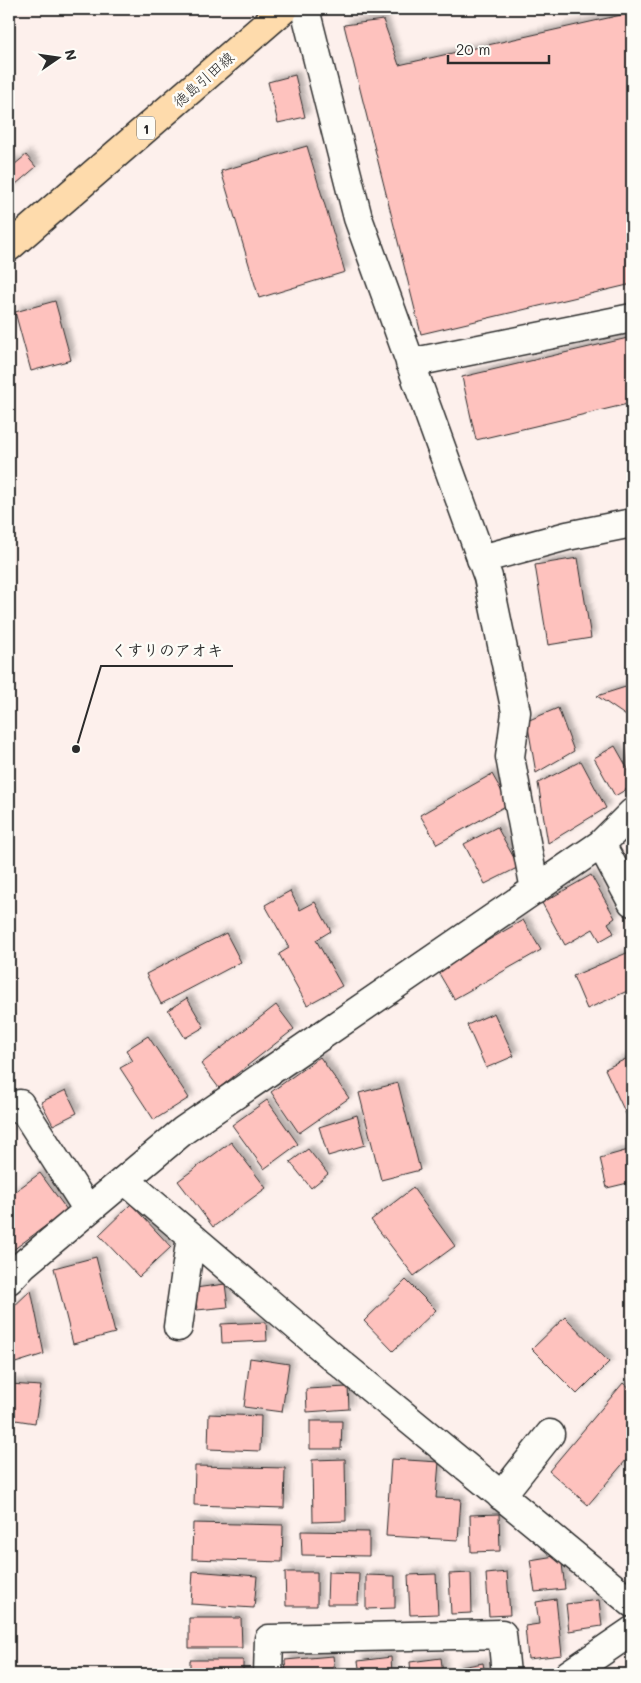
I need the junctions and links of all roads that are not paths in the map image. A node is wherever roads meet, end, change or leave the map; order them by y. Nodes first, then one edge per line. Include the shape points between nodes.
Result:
1 (284, 9) edge
2 (305, 9) edge
3 (9, 247) edge
4 (632, 318) edge
5 (410, 363) junction
6 (632, 524) edge
7 (481, 559) junction
8 (632, 813) edge
9 (601, 844) junction
10 (535, 890) junction
11 (632, 902) edge
12 (9, 1109) edge
13 (125, 1180) junction
14 (88, 1210) junction
15 (191, 1236) junction
16 (9, 1280) edge
17 (178, 1327) dead end
18 (550, 1434) dead end
19 (501, 1496) junction
20 (632, 1603) edge
21 (632, 1631) edge
22 (268, 1674) edge
23 (506, 1674) edge
24 (569, 1674) edge

1 - 3 main road, 徳島引田線 / 1
2 - 5 street via 358,218
4 - 5 street
5 - 7 street
6 - 7 street via 567,536
7 - 10 street via 488,577 516,712 510,757
8 - 9 street
9 - 10 street
9 - 11 street
10 - 13 street via 184,1130
12 - 14 street via 20,1104
13 - 14 street
13 - 15 street
14 - 16 street
15 - 17 street
15 - 19 street
18 - 19 street
19 - 20 street
21 - 24 street
22 - 23 street via 269,1638 502,1634

